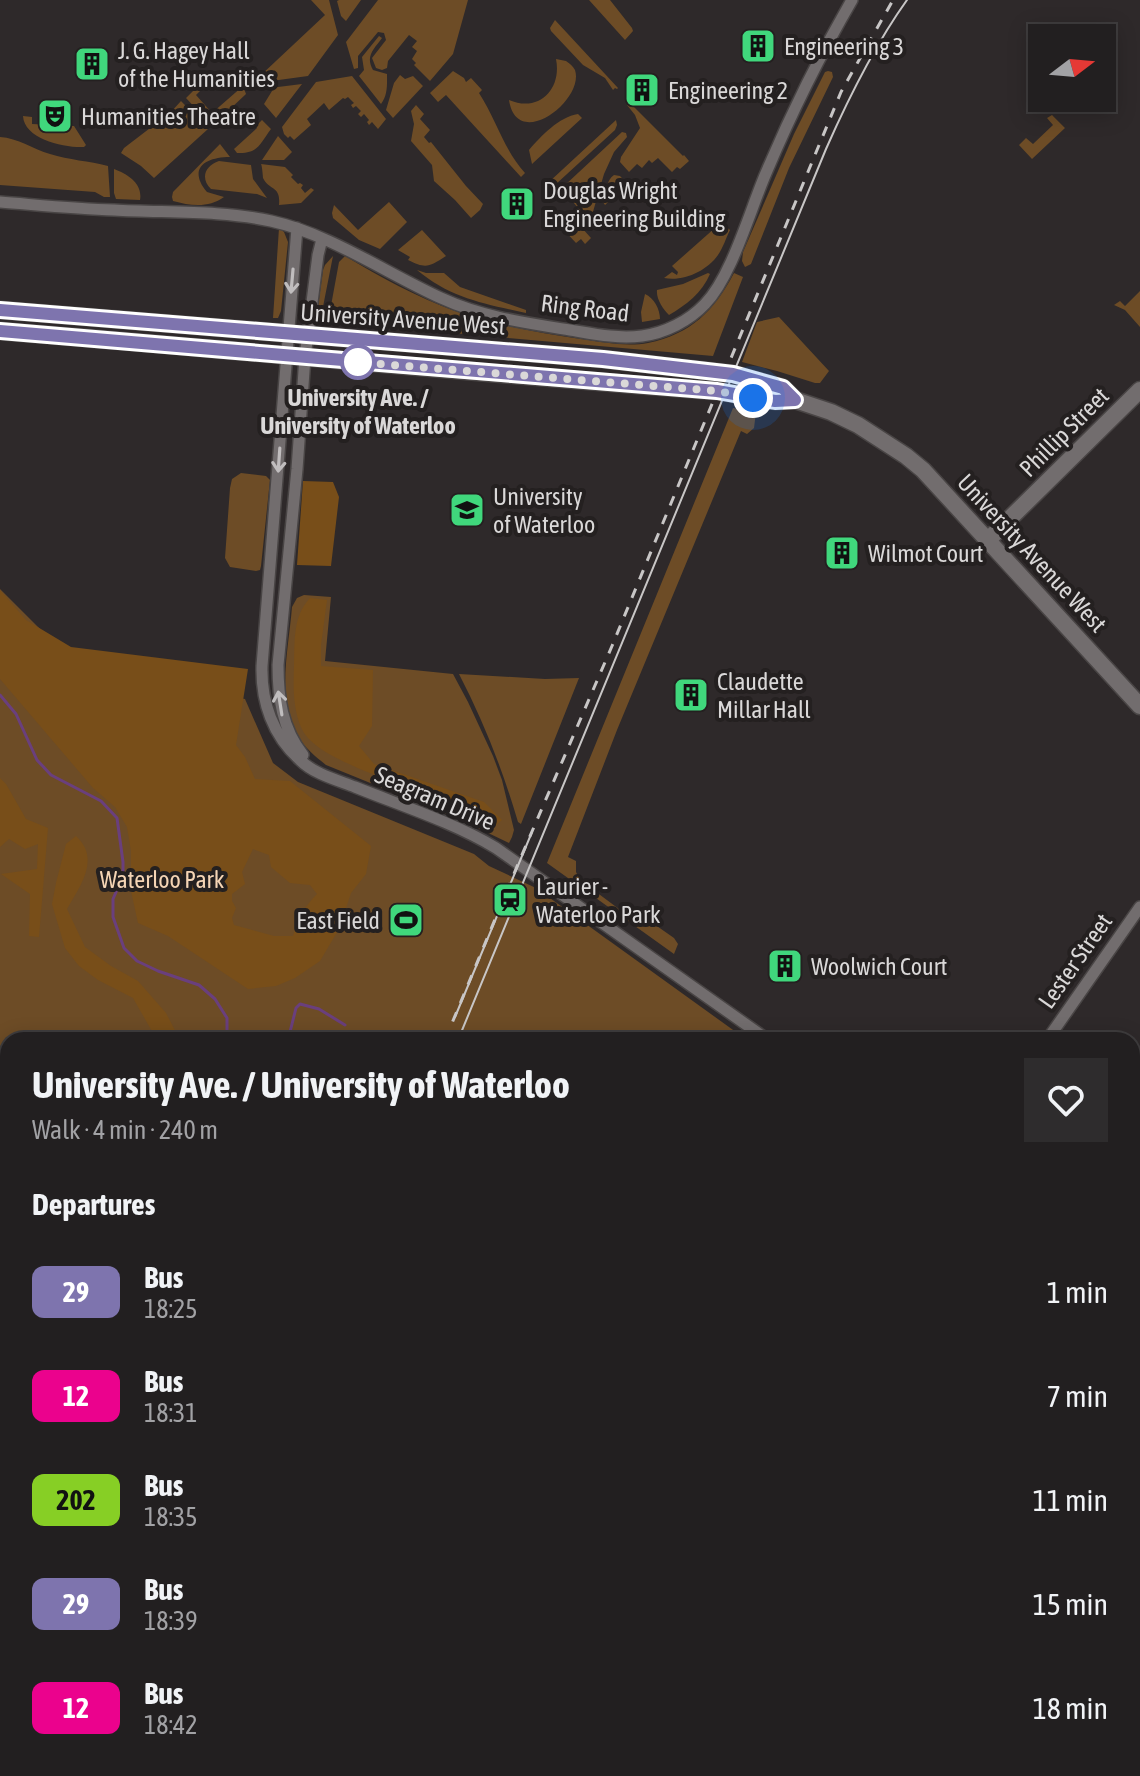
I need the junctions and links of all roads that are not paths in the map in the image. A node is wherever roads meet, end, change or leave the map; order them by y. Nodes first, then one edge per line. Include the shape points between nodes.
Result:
1 (852, 0) edge
2 (0, 202) edge
3 (297, 228) junction
4 (322, 239) junction
5 (0, 310) edge
6 (0, 331) edge
7 (287, 334) junction
8 (307, 336) junction
9 (285, 355) junction
10 (305, 357) junction
11 (1140, 390) edge
12 (795, 400) junction
13 (987, 541) junction
14 (1140, 706) edge
15 (316, 770) junction
16 (1140, 907) edge
17 (757, 1032) edge
18 (1053, 1032) edge

1 - 4 street, Ring Road via 802,95 718,286 705,304 671,328 617,337 476,312
2 - 3 street, Ring Road via 253,217
3 - 4 street, Ring Road
3 -> 7 street
4 - 8 street
5 - 7 main road, University Avenue West
6 - 9 main road, University Avenue West
7 - 8 main road, University Avenue West
7 - 9 street, Seagram Drive
8 - 10 street
8 - 12 main road, University Avenue West via 724,373 783,388
9 - 10 main road, University Avenue West
9 -> 15 street, Seagram Drive via 262,682 278,735 302,763
10 - 12 main road, University Avenue West
15 -> 10 street via 289,733 278,693
11 - 13 main road, Phillip Street
12 - 13 main road, University Avenue West via 846,419 906,456
13 - 14 main road, University Avenue West
15 - 17 street, Seagram Drive via 484,841
16 - 18 street, Lester Street

